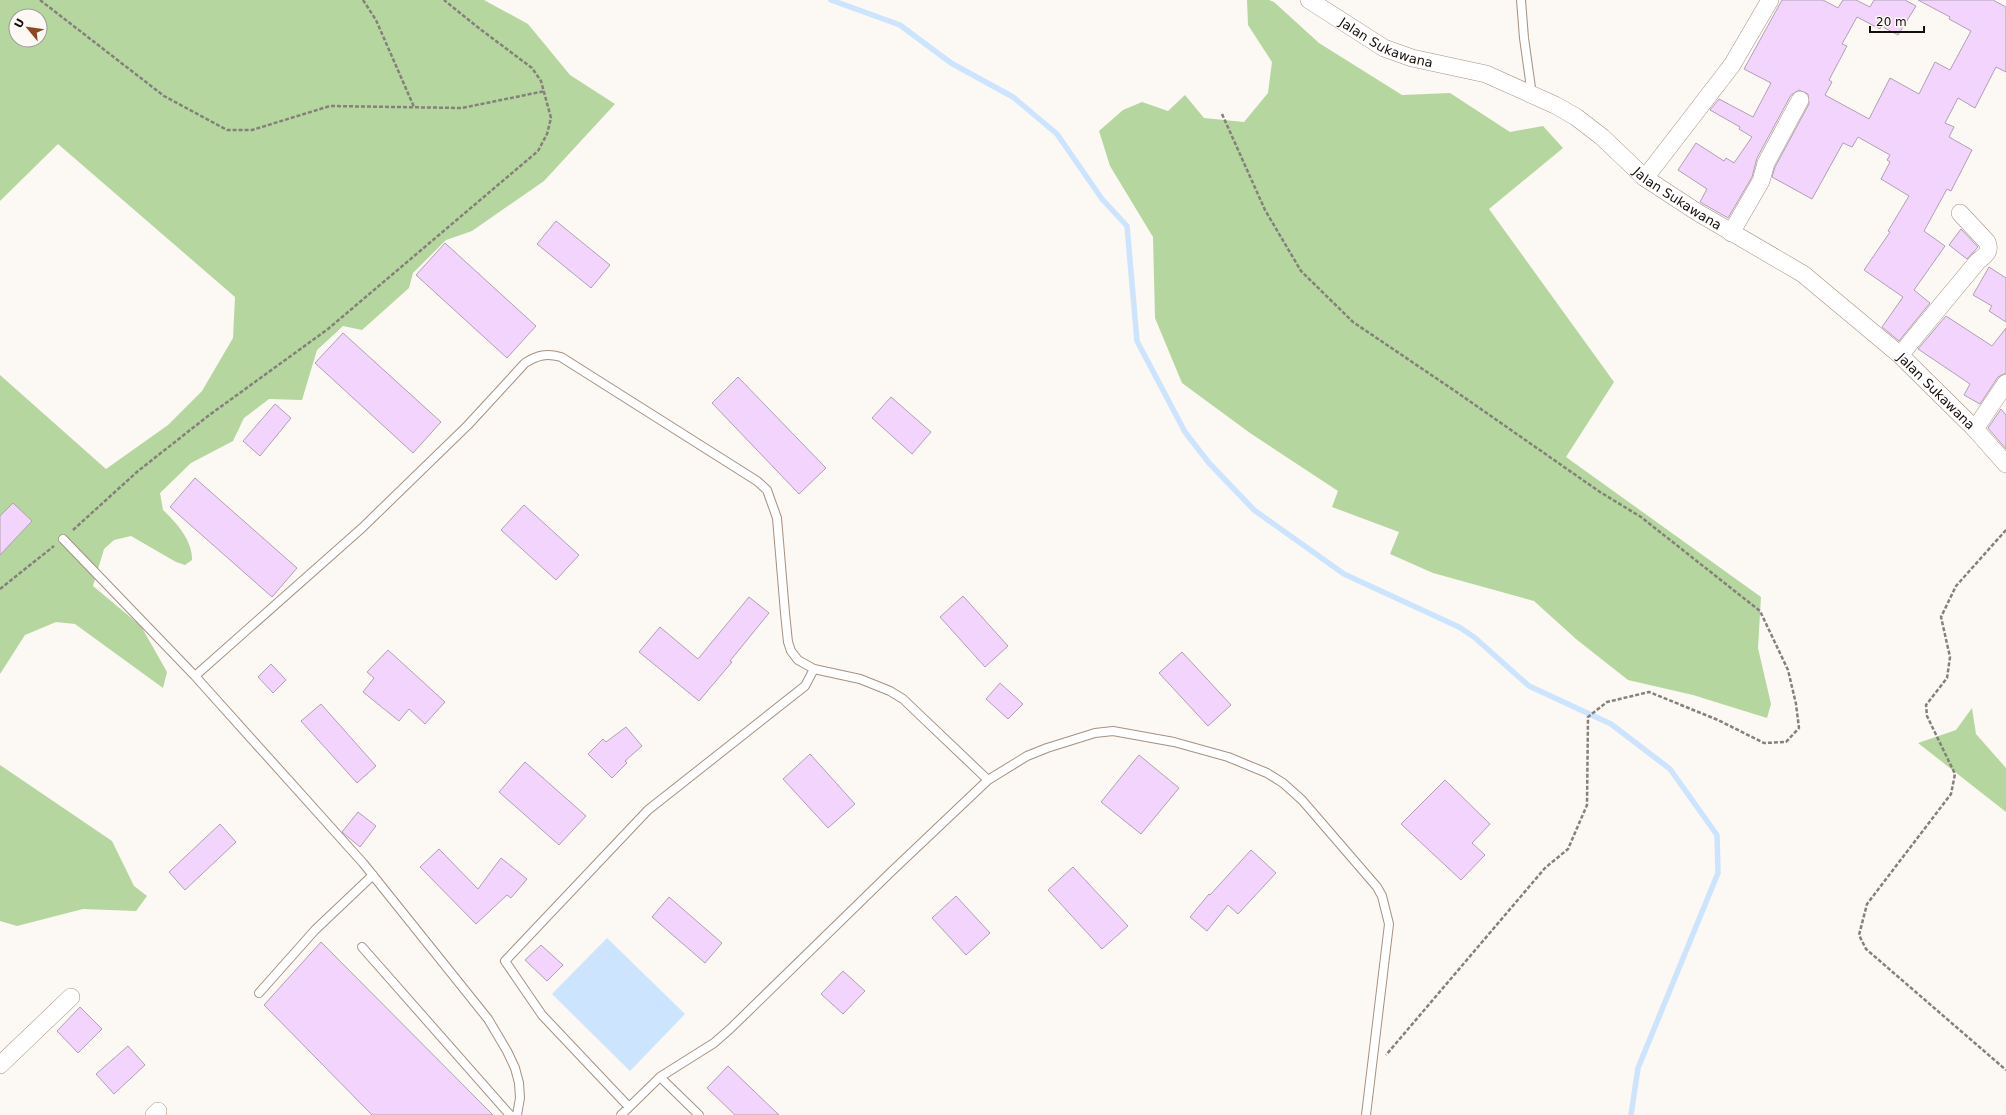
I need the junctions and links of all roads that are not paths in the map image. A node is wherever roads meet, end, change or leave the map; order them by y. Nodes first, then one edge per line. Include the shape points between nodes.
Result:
1 (1309, 0) edge
2 (1521, 0) edge
3 (1770, 0) edge
4 (1532, 96) junction
5 (1800, 100) dead end
6 (1645, 178) junction
7 (1960, 213) dead end
8 (1731, 233) junction
9 (1900, 355) junction
10 (2006, 383) edge
11 (1975, 429) junction
12 (2006, 464) edge
13 (63, 539) road end
14 (814, 668) junction
15 (195, 676) junction
16 (988, 780) junction
17 (373, 875) junction
18 (362, 947) dead end
19 (258, 992) dead end
20 (71, 997) dead end
21 (0, 1065) edge
22 (660, 1077) junction
23 (629, 1107) junction
24 (510, 1115) edge
25 (517, 1115) edge
26 (621, 1115) edge
27 (699, 1115) edge
28 (1366, 1115) edge

1 - 4 street, Jalan Sukawana via 1384,48 1412,58 1473,70
2 - 4 lane
3 - 6 street via 1732,65
4 - 6 street, Jalan Sukawana via 1576,118 1602,137
5 - 8 street via 1766,163 1761,181
6 - 8 street, Jalan Sukawana
7 - 9 street via 1987,242 1988,252 1978,260
8 - 9 street, Jalan Sukawana via 1803,274
9 - 11 street, Jalan Sukawana
10 - 11 street
11 - 12 street, Jalan Sukawana
13 - 15 lane
14 - 15 lane via 798,660 788,642 777,518 767,490 746,473 702,448 561,357 548,354 537,356 525,363 468,425 362,528
14 - 16 lane via 860,679 903,699
14 - 23 lane via 805,686 648,810 505,961 542,1015
15 - 17 lane
16 - 22 lane via 726,1033
16 - 28 lane via 1027,756 1047,748 1095,732 1113,731 1174,742 1228,757 1246,763 1283,783 1302,800 1369,877 1382,896 1386,908 1389,924
17 - 19 lane via 315,930
17 - 25 lane via 498,1035 515,1068 519,1083
18 - 24 lane
20 - 21 street
22 - 23 lane
22 - 27 lane
23 - 26 lane

